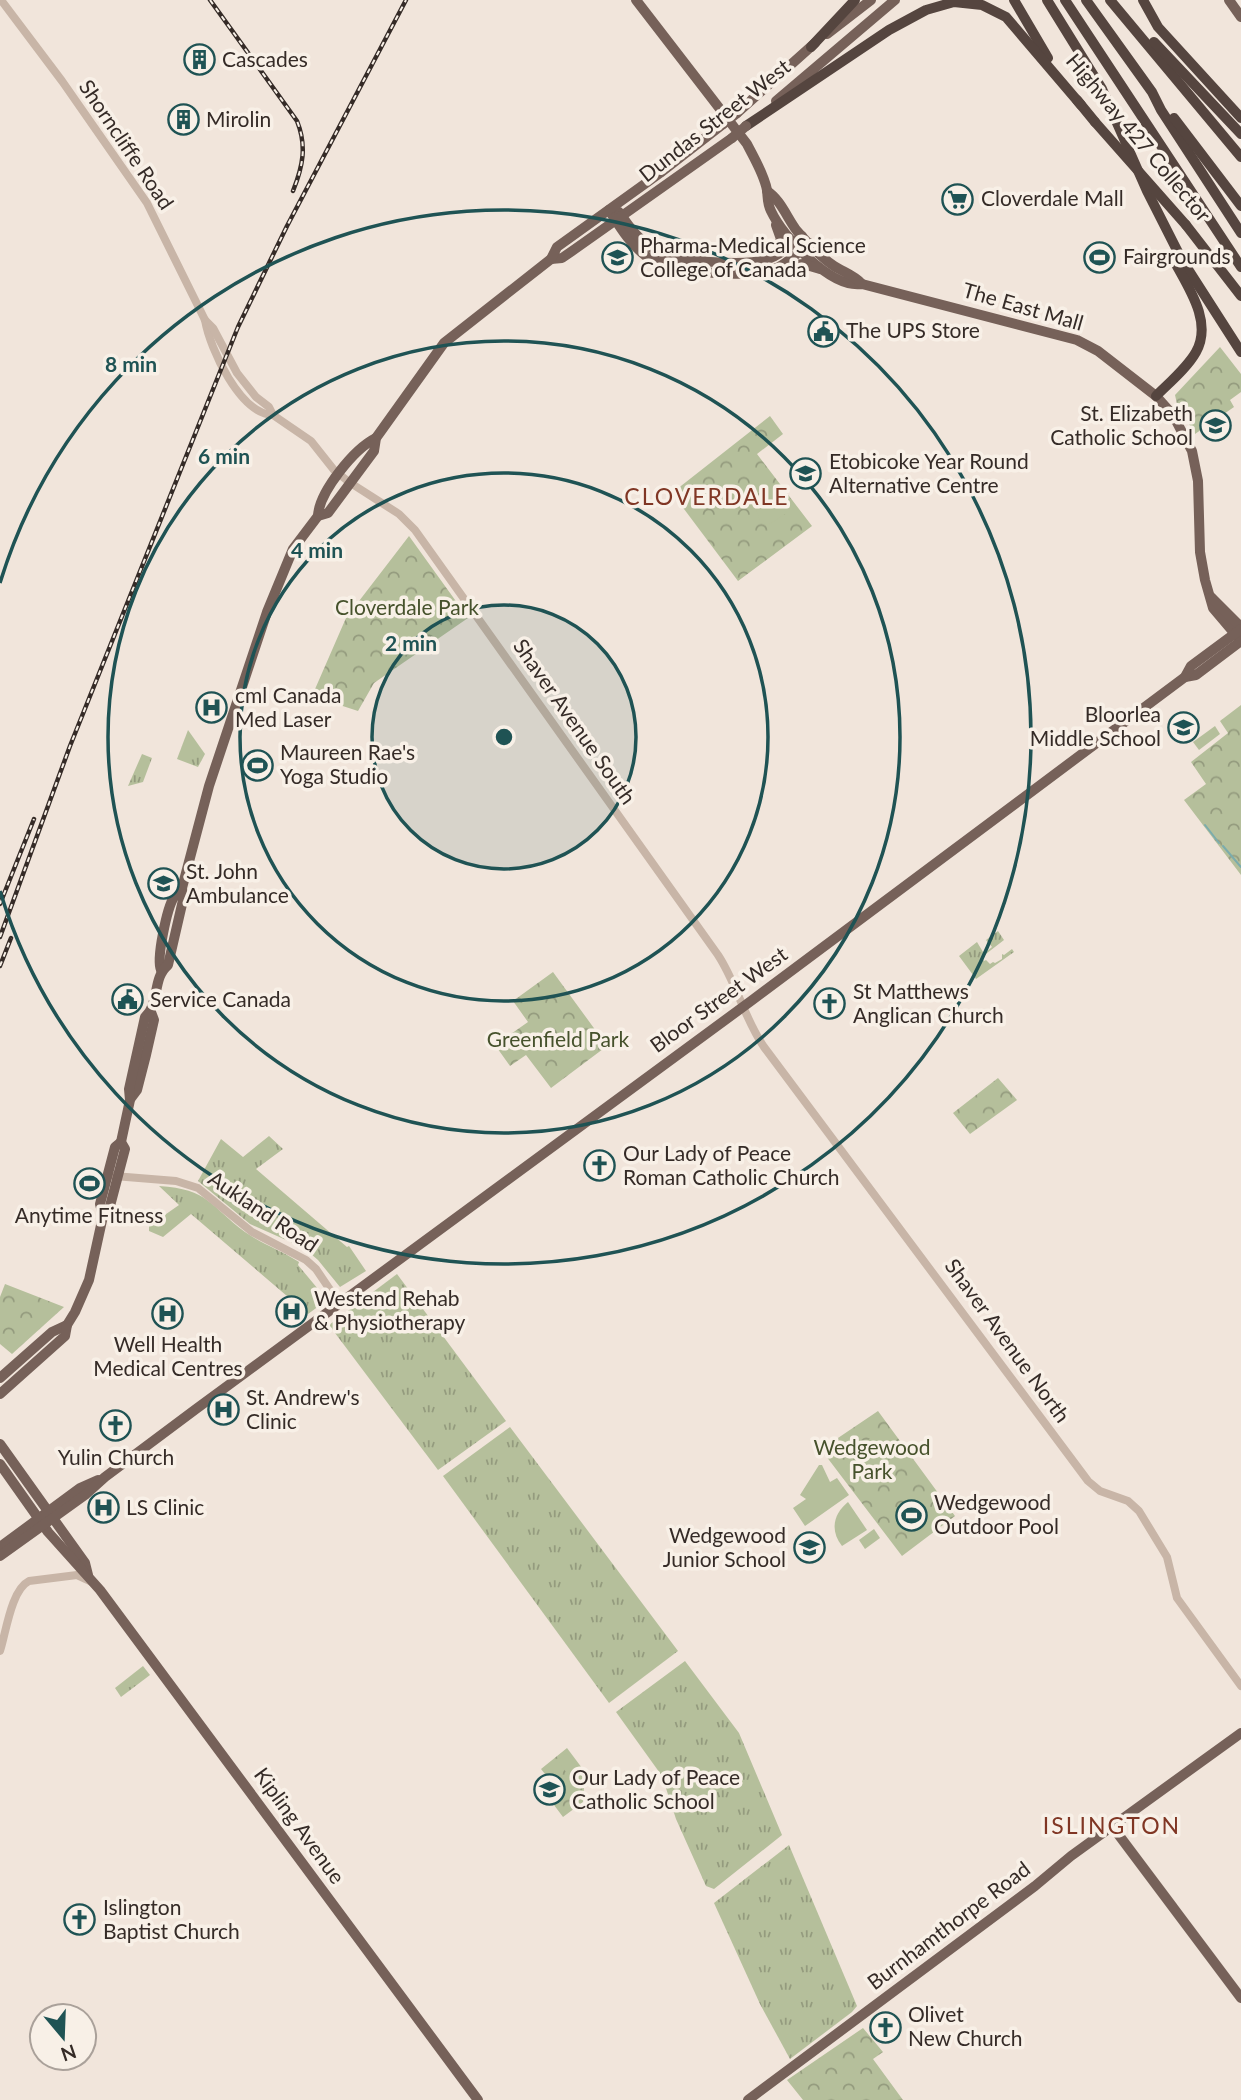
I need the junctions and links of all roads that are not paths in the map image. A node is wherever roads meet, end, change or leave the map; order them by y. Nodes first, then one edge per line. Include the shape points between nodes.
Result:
1 (1, 0) edge
2 (636, 0) edge
3 (855, 0) edge
4 (871, 0) edge
5 (895, 0) edge
6 (1014, 0) edge
7 (1047, 0) edge
8 (1065, 0) edge
9 (1086, 0) edge
10 (1110, 0) edge
11 (1116, 0) edge
12 (1143, 0) edge
13 (1229, 0) edge
14 (1241, 17) edge
15 (811, 47) junction
16 (1152, 92) junction
17 (1081, 105) junction
18 (1241, 118) edge
19 (747, 126) junction
20 (1241, 134) edge
21 (1241, 157) edge
22 (767, 191) junction
23 (1147, 191) junction
24 (1241, 206) edge
25 (612, 208) junction
26 (618, 218) junction
27 (776, 221) junction
28 (1241, 233) edge
29 (801, 243) junction
30 (773, 257) junction
31 (551, 259) junction
32 (779, 267) junction
33 (1241, 267) edge
34 (822, 269) junction
35 (862, 284) junction
36 (1241, 296) edge
37 (1241, 352) edge
38 (1156, 396) junction
39 (376, 438) junction
40 (339, 474) junction
41 (349, 482) junction
42 (318, 516) junction
43 (1240, 634) edge
44 (743, 1007) junction
45 (113, 1175) junction
46 (339, 1303) junction
47 (66, 1325) junction
48 (0, 1378) edge
49 (0, 1394) edge
50 (0, 1444) edge
51 (0, 1464) edge
52 (51, 1515) junction
53 (41, 1522) junction
54 (0, 1547) edge
55 (0, 1556) edge
56 (89, 1575) junction
57 (100, 1590) junction
58 (0, 1651) edge
59 (1241, 1686) edge
60 (1241, 1733) edge
61 (1112, 1826) junction
62 (1241, 1998) edge
63 (478, 2100) edge
64 (748, 2100) edge

1 - 40 street, Shorncliffe Road via 147,203 232,383 253,408 273,415 311,441
2 - 22 main road, The East Mall via 747,144
3 - 15 highway
4 - 15 main road, Dundas Street West
5 - 19 main road, Dundas Street West
6 - 17 highway, Highway 427 Collector
7 - 23 highway via 1102,89
8 - 33 highway
9 - 16 highway
10 - 21 highway
11 - 20 highway
12 - 18 highway via 1158,27
13 - 14 main road
15 - 25 main road, Dundas Street West, bridge via 737,113
16 - 24 highway
16 - 28 highway
17 - 19 highway via 1006,17 976,3 948,3 856,51
17 - 36 highway, Highway 427 Collector, bridge
19 - 26 main road, Dundas Street West, bridge
22 - 27 main road, The East Mall via 766,200
22 - 29 main road, The East Mall via 775,196
23 - 37 highway via 1182,260
23 - 38 highway via 1151,212 1202,324 1195,355
25 - 26 main road
25 - 31 main road, Dundas Street West via 557,247
26 - 30 main road via 640,240 680,259 748,262
26 - 31 main road, Dundas Street West via 562,258
26 - 32 main road via 637,248 669,267 746,274
27 - 29 main road, The East Mall
27 - 30 main road via 781,239
29 - 30 main road
29 - 32 main road
29 - 34 main road, The East Mall
29 - 35 main road, The East Mall
31 - 39 main road, Dundas Street West via 444,343
32 - 34 main road via 803,264
34 - 35 main road, The East Mall via 852,285
35 - 38 main road, The East Mall via 1077,340
38 - 43 main road, The East Mall via 1173,415 1192,451 1198,481 1201,564 1213,608
39 - 40 main road, Dundas Street West via 363,444
39 - 41 main road, Dundas Street West via 374,451
40 - 41 street, Shorncliffe Road
40 - 42 main road, Dundas Street West via 318,504
41 - 42 main road, Dundas Street West via 328,513
41 - 44 street, Shaver Avenue South via 399,514 415,530 718,955
42 - 45 main road, Dundas Street West via 293,549 268,609 205,798 168,965 161,970 151,1012 145,1017 121,1142 115,1147
43 - 44 main road, Bloor Street West via 1191,666 1185,677
44 - 46 main road, Bloor Street West
44 - 59 street, Shaver Avenue North via 764,1047 1083,1474 1097,1489 1128,1501 1139,1511 1167,1556 1177,1598
45 - 46 street, Aukland Road via 176,1181 198,1188 252,1231 310,1263
45 - 47 main road, Dundas Street West via 100,1204 103,1216 84,1294
46 - 52 main road, Bloor Street West via 85,1495
47 - 48 main road, Dundas Street West
47 - 49 main road, Dundas Street West via 65,1336
50 - 52 main road, Kipling Avenue
51 - 53 main road, Kipling Avenue
52 - 53 main road, Bloor Street West
52 - 56 main road, Kipling Avenue
53 - 54 main road, Bloor Street West
53 - 55 main road, Bloor Street West
53 - 56 main road, Kipling Avenue
56 - 57 main road, Kipling Avenue
57 - 58 street via 77,1575 33,1580 21,1586
57 - 63 main road, Kipling Avenue
60 - 61 main road, Burnhamthorpe Road
61 - 62 main road
61 - 64 main road, Burnhamthorpe Road

